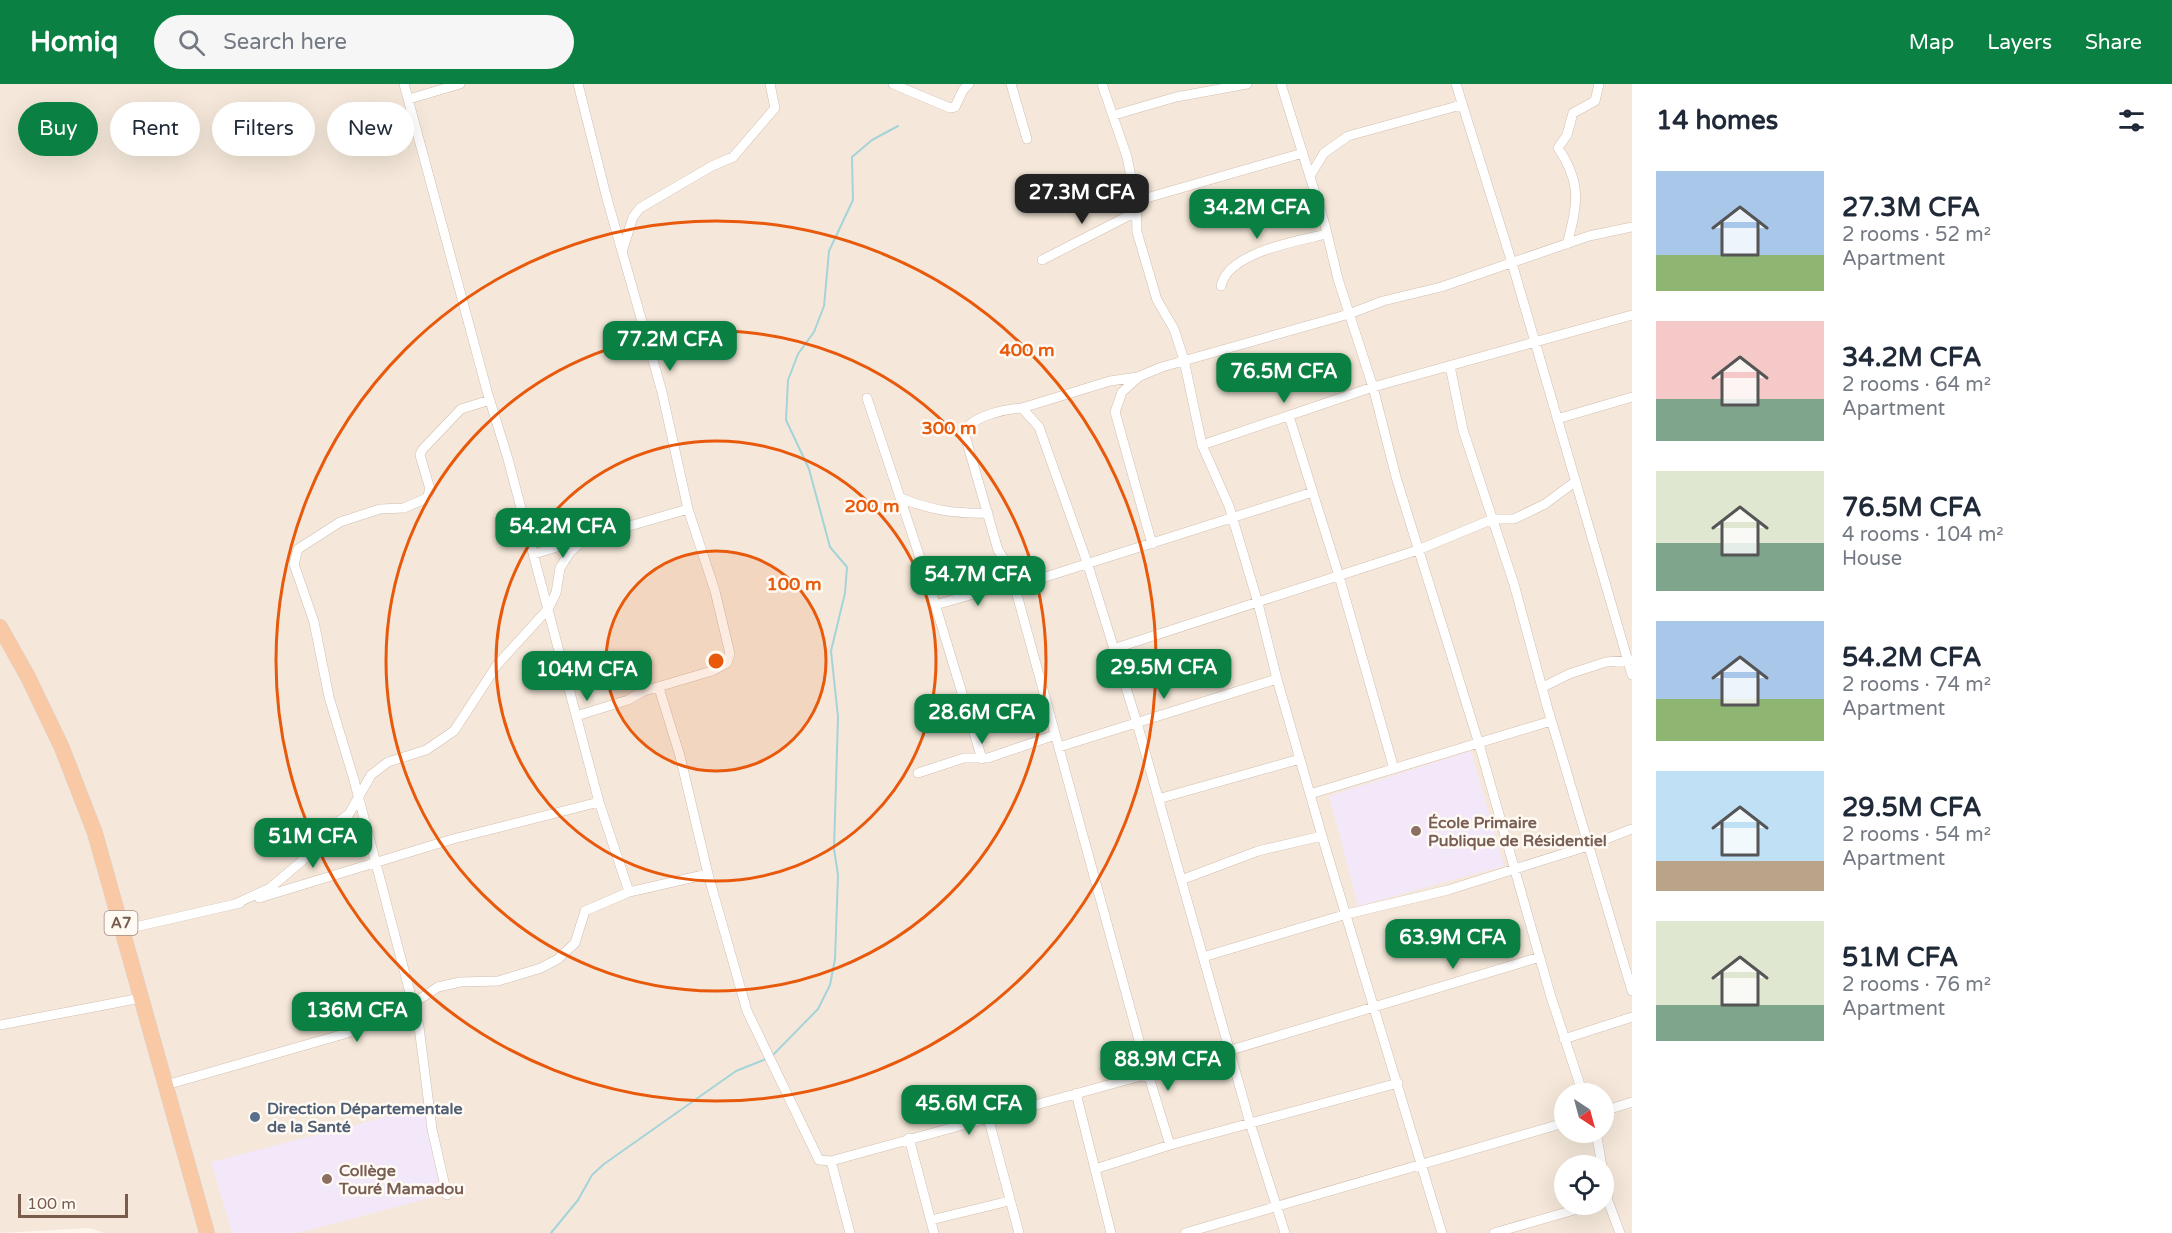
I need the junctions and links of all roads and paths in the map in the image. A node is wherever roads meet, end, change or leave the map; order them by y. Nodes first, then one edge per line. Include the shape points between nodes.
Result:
1 (404, 84) edge
2 (460, 84) edge
3 (578, 84) edge
4 (770, 84) edge
5 (893, 84) edge
6 (969, 84) edge
7 (1011, 84) edge
8 (1102, 84) edge
9 (1247, 84) edge
10 (1281, 84) edge
11 (1456, 84) edge
12 (1599, 84) edge
13 (409, 99) junction
14 (1461, 105) junction
15 (1114, 115) junction
16 (1027, 139) dead end
17 (1303, 153) junction
18 (1310, 176) junction
19 (1136, 201) junction
20 (1136, 212) junction
21 (1632, 227) edge
22 (1327, 234) junction
23 (1567, 244) junction
24 (622, 252) junction
25 (1042, 260) dead end
26 (1512, 263) junction
27 (1221, 286) dead end
28 (1348, 314) junction
29 (1632, 315) edge
30 (1534, 342) junction
31 (1184, 360) junction
32 (1450, 366) junction
33 (1140, 376) junction
34 (1373, 387) junction
35 (1632, 397) edge
36 (867, 398) dead end
37 (490, 400) junction
38 (1022, 408) junction
39 (1289, 416) junction
40 (1557, 419) junction
41 (1202, 445) junction
42 (1576, 481) junction
43 (1313, 492) junction
44 (900, 498) junction
45 (688, 509) junction
46 (988, 513) junction
47 (1232, 517) junction
48 (1493, 519) junction
49 (585, 539) junction
50 (1152, 544) junction
51 (1418, 550) junction
52 (534, 554) junction
53 (1087, 562) junction
54 (1010, 569) junction
55 (1339, 576) junction
56 (1039, 579) junction
57 (1013, 583) junction
58 (1258, 603) junction
59 (935, 605) junction
60 (548, 609) junction
61 (0, 627) edge
62 (1113, 649) junction
63 (1630, 660) edge
64 (1632, 675) edge
65 (1277, 679) junction
66 (1543, 687) junction
67 (659, 688) junction
68 (576, 716) junction
69 (1551, 721) junction
70 (1137, 723) junction
71 (1055, 735) junction
72 (1479, 744) junction
73 (1059, 747) junction
74 (982, 759) junction
75 (1300, 759) junction
76 (1394, 769) junction
77 (918, 773) dead end
78 (1310, 794) junction
79 (358, 798) junction
80 (1158, 799) junction
81 (599, 802) junction
82 (1632, 829) edge
83 (1322, 836) junction
84 (1588, 846) junction
85 (375, 864) junction
86 (1515, 870) junction
87 (708, 874) junction
88 (1181, 880) junction
89 (629, 892) junction
90 (235, 904) junction
91 (1347, 914) junction
92 (122, 930) junction
93 (1203, 957) junction
94 (1540, 957) junction
95 (1632, 991) edge
96 (141, 998) junction
97 (413, 1005) junction
98 (1375, 1009) junction
99 (1632, 1017) edge
100 (0, 1025) edge
101 (1564, 1039) junction
102 (1231, 1050) junction
103 (1149, 1077) junction
104 (1398, 1083) junction
105 (1579, 1083) edge
106 (166, 1085) junction
107 (1076, 1093) junction
108 (1632, 1102) edge
109 (1614, 1108) edge
110 (988, 1117) junction
111 (1250, 1123) junction
112 (1554, 1126) edge
113 (909, 1138) junction
114 (1170, 1145) junction
115 (831, 1161) junction
116 (1423, 1165) junction
117 (1095, 1169) junction
118 (447, 1195) dead end
119 (1009, 1202) junction
120 (1277, 1204) junction
121 (1557, 1215) edge
122 (1612, 1215) edge
123 (931, 1220) junction
124 (207, 1233) edge
125 (850, 1233) edge
126 (934, 1233) edge
127 (1019, 1233) edge
128 (1111, 1233) edge
129 (1185, 1233) edge
130 (1285, 1233) edge
131 (1442, 1233) edge
132 (1494, 1233) edge
133 (1620, 1233) edge

1 - 13 street
2 - 13 street
3 - 24 street
4 - 24 street via 774,108 740,150 640,208 633,217
5 - 6 street via 950,108 955,107
7 - 16 street
8 - 15 street
9 - 15 street via 1176,97
10 - 17 street
11 - 14 street
12 - 23 street via 1595,101 1574,113 1558,148 1568,162 1578,197
13 - 37 street
14 - 18 street via 1348,136 1324,153
14 - 26 street
15 - 19 street
17 - 18 street
17 - 19 street
18 - 22 street
19 - 20 street
20 - 25 street
20 - 31 street via 1137,232 1157,300 1174,329
21 - 23 street
22 - 27 street via 1245,259 1229,269
22 - 28 street
23 - 26 street
24 - 45 street via 662,392
26 - 28 street
26 - 30 street
28 - 31 street
28 - 34 street
29 - 30 street
30 - 32 street
30 - 40 street
31 - 33 street
31 - 41 street
32 - 34 street
32 - 48 street via 1463,430
33 - 38 street via 1110,381
33 - 50 street via 1122,392 1114,412
34 - 39 street
34 - 51 street
35 - 40 street
36 - 44 street
37 - 52 street
37 - 79 street via 460,409 422,450 430,489 427,498 404,508 380,509 340,522 295,554 295,570 314,622 321,667
38 - 46 street via 978,420 964,432
38 - 53 street via 1039,427
39 - 41 street
39 - 43 street
40 - 42 street
41 - 47 street
42 - 48 street via 1545,504 1514,519
42 - 63 street
43 - 47 street
43 - 55 street
44 - 46 street via 958,514
44 - 59 street
45 - 49 street
45 - 67 street via 715,591 730,659 720,668
46 - 54 street via 998,550
47 - 50 street
47 - 58 street
48 - 51 street
48 - 66 street
49 - 52 street
49 - 60 street via 560,568 556,593
50 - 53 street
51 - 55 street
51 - 72 street
52 - 60 street
53 - 56 street
53 - 62 street
54 - 56 street
54 - 57 street
55 - 58 street
55 - 76 street
56 - 57 street
57 - 59 street
57 - 71 street
58 - 62 street
58 - 65 street
59 - 74 street
60 - 68 street
60 - 79 street via 497,665 454,730 426,750 392,760 380,768 366,781
61 - 92 highway, A7 via 62,748 95,833
62 - 70 street
63 - 64 street
63 - 66 street via 1591,667
65 - 70 street
65 - 75 street
66 - 69 street
67 - 68 street
67 - 87 street
68 - 81 street
69 - 72 street
69 - 84 street
70 - 73 street
70 - 80 street
71 - 73 street
71 - 74 street
72 - 76 street
72 - 86 street
73 - 103 street
74 - 77 street via 964,758
75 - 78 street
75 - 80 street
76 - 78 street
78 - 83 street
79 - 85 street
79 - 90 street via 349,814 324,832 298,865 270,888
80 - 88 street
81 - 85 street via 453,839
81 - 89 street
82 - 84 street
83 - 88 street via 1258,851
83 - 91 street
84 - 86 street
84 - 95 street
85 - 90 street
85 - 97 street
86 - 91 street
86 - 94 street
87 - 89 street
87 - 115 street via 747,1011 815,1155 821,1162
88 - 93 street
89 - 97 street via 585,911 574,943 558,960 498,981 438,987
90 - 92 street
91 - 93 street
91 - 98 street
92 - 96 highway, A7
93 - 102 street
94 - 98 street
94 - 101 street
96 - 100 street
96 - 106 highway, A7
97 - 106 street via 344,1034
97 - 118 street via 432,1129
98 - 102 street
98 - 104 street
99 - 101 street
101 - 105 street
102 - 111 street
103 - 107 street
103 - 114 street
104 - 111 street
104 - 116 street
106 - 124 highway, A7
107 - 110 street
107 - 117 street
108 - 109 street
110 - 113 street
110 - 119 street
111 - 114 street
111 - 120 street
112 - 116 street
113 - 115 street
113 - 123 street
114 - 117 street
115 - 125 street
116 - 120 street
116 - 131 street
117 - 128 street
119 - 123 street
119 - 127 street
120 - 129 street
120 - 130 street
121 - 132 street
122 - 133 street
123 - 126 street

